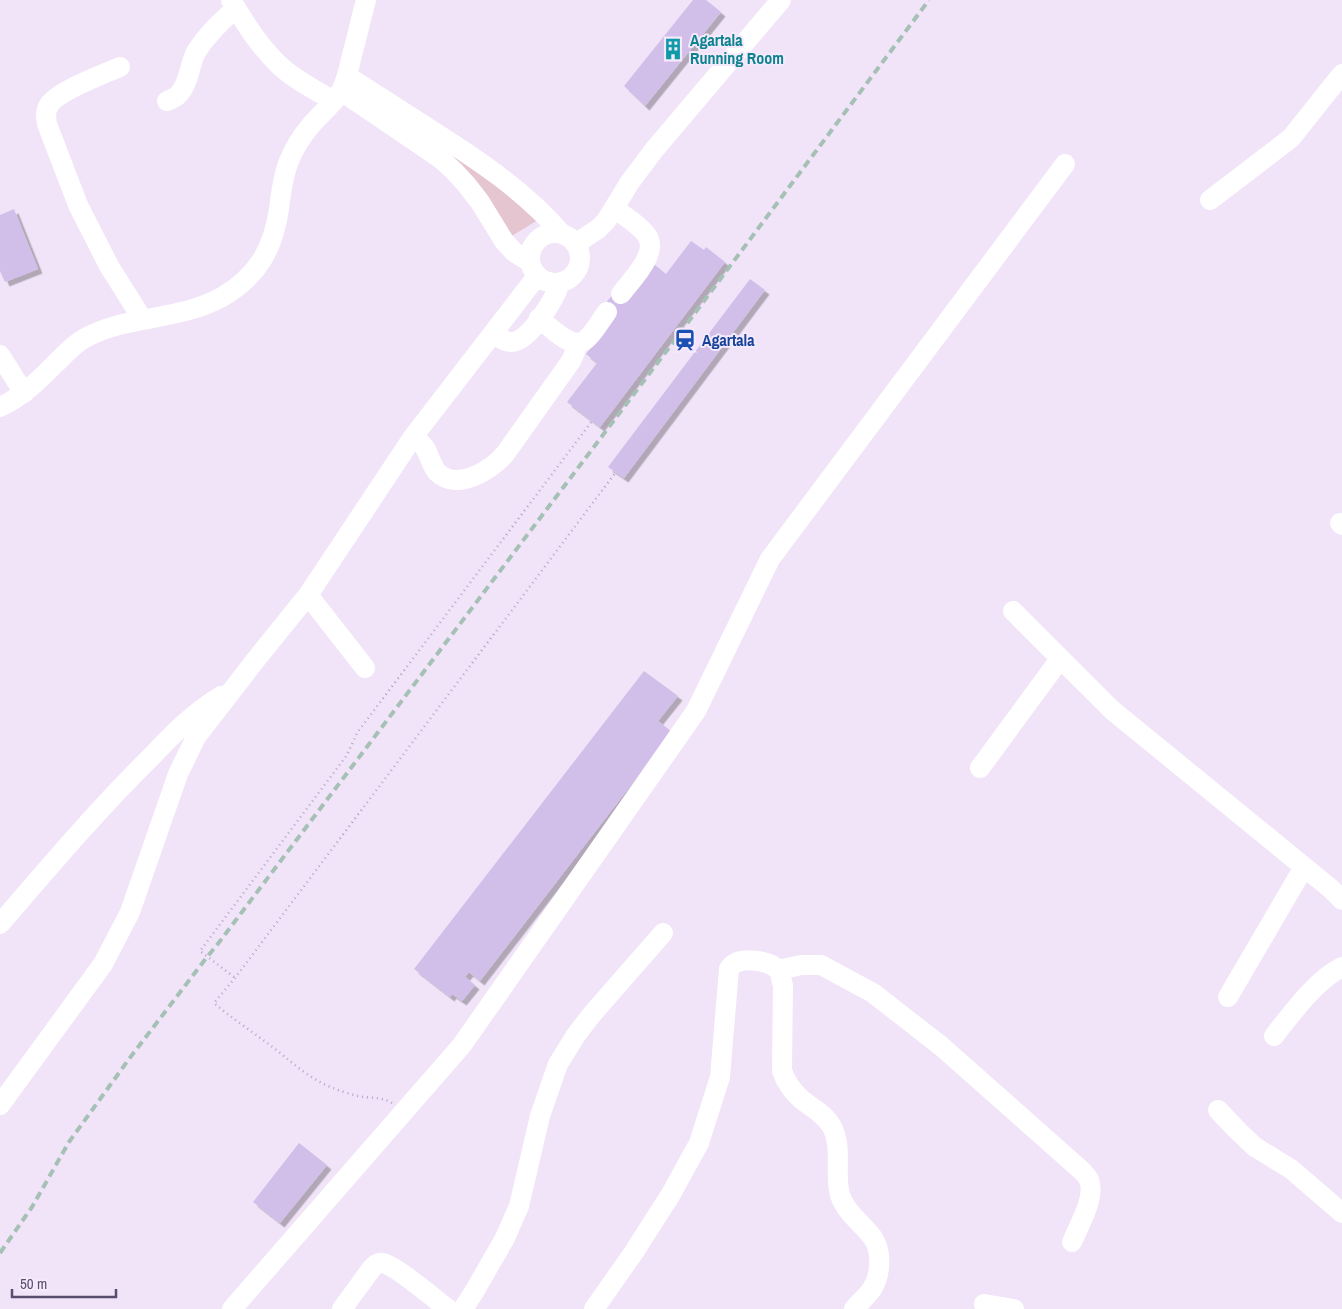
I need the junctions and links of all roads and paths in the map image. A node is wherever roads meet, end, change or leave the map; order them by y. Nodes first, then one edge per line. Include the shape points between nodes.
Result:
1 (366, 0) edge
2 (781, 0) edge
3 (234, 4) edge
4 (120, 67) dead end
5 (1342, 74) edge
6 (340, 89) junction
7 (167, 101) dead end
8 (1065, 164) dead end
9 (1210, 200) dead end
10 (614, 208) junction
11 (569, 239) junction
12 (534, 269) junction
13 (560, 283) junction
14 (621, 294) dead end
15 (607, 312) dead end
16 (539, 318) junction
17 (144, 320) junction
18 (494, 334) junction
19 (577, 343) junction
20 (0, 355) edge
21 (24, 393) junction
22 (0, 407) edge
23 (592, 421) dead end
24 (413, 437) junction
25 (616, 472) dead end
26 (308, 595) junction
27 (1013, 610) dead end
28 (1060, 658) junction
29 (365, 668) dead end
30 (234, 689) junction
31 (980, 768) dead end
32 (1304, 867) junction
33 (1342, 900) edge
34 (0, 924) edge
35 (663, 933) dead end
36 (1342, 967) edge
37 (779, 970) junction
38 (235, 978) junction
39 (1228, 997) dead end
40 (1274, 1036) dead end
41 (0, 1105) edge
42 (409, 1105) junction
43 (1218, 1110) dead end
44 (1342, 1214) edge
45 (1072, 1242) dead end
46 (984, 1304) dead end
47 (232, 1309) edge
48 (342, 1309) edge
49 (448, 1309) edge
50 (463, 1309) edge
51 (594, 1309) edge
52 (854, 1309) edge
53 (1014, 1309) edge

1 - 6 street
2 - 10 street via 654,150
3 - 6 street via 255,37 296,79
3 - 7 street via 195,54 184,88
4 - 17 street via 56,98 48,106 46,114 78,205 109,266
5 - 9 street via 1291,138
6 - 11 street via 460,148 524,195
6 - 12 street via 454,171 480,202 504,241
6 - 17 street via 309,127 288,162 272,239 255,271 241,285 220,298 176,314
8 - 42 street via 770,559 696,711 462,1045
10 - 11 street via 598,230
10 - 14 street via 641,229 650,242 648,258
11 - 12 street via 553,233 538,239 530,254
11 - 13 street via 579,252 580,260 573,275
12 - 13 street via 544,281
12 - 18 street
13 - 16 street
15 - 19 street via 589,335
16 - 18 street via 517,342 503,340
16 - 19 street via 570,342
17 - 21 street via 119,325 83,339
18 - 24 street
19 - 24 street via 571,361 505,454 479,475 452,480 445,478 433,466 426,449
20 - 21 street
21 - 22 street
23 - 38 path via 357,733 347,755 200,951
24 - 26 street
25 - 38 path
26 - 29 street
26 - 30 street
27 - 28 street
28 - 31 street
28 - 32 street via 1112,710
30 - 34 street via 192,716 127,780
30 - 41 street via 196,737 178,774 130,912 103,964
32 - 33 street
32 - 39 street
35 - 50 street via 593,1013 558,1064 540,1116 519,1206 505,1238
36 - 40 street via 1316,988
37 - 45 street via 821,965 873,993 941,1046 1081,1170 1088,1178 1090,1194
37 - 51 street via 769,964 745,960 733,963 729,969 720,1077 699,1142 671,1194
37 - 52 street via 782,986 782,1071 786,1083 832,1127 837,1139 840,1193 844,1206 877,1246 879,1262 875,1281
38 - 42 path via 214,1002 314,1080 359,1096
42 - 47 street
43 - 44 street via 1255,1147 1292,1169
46 - 53 street
48 - 49 street via 378,1263 389,1265

